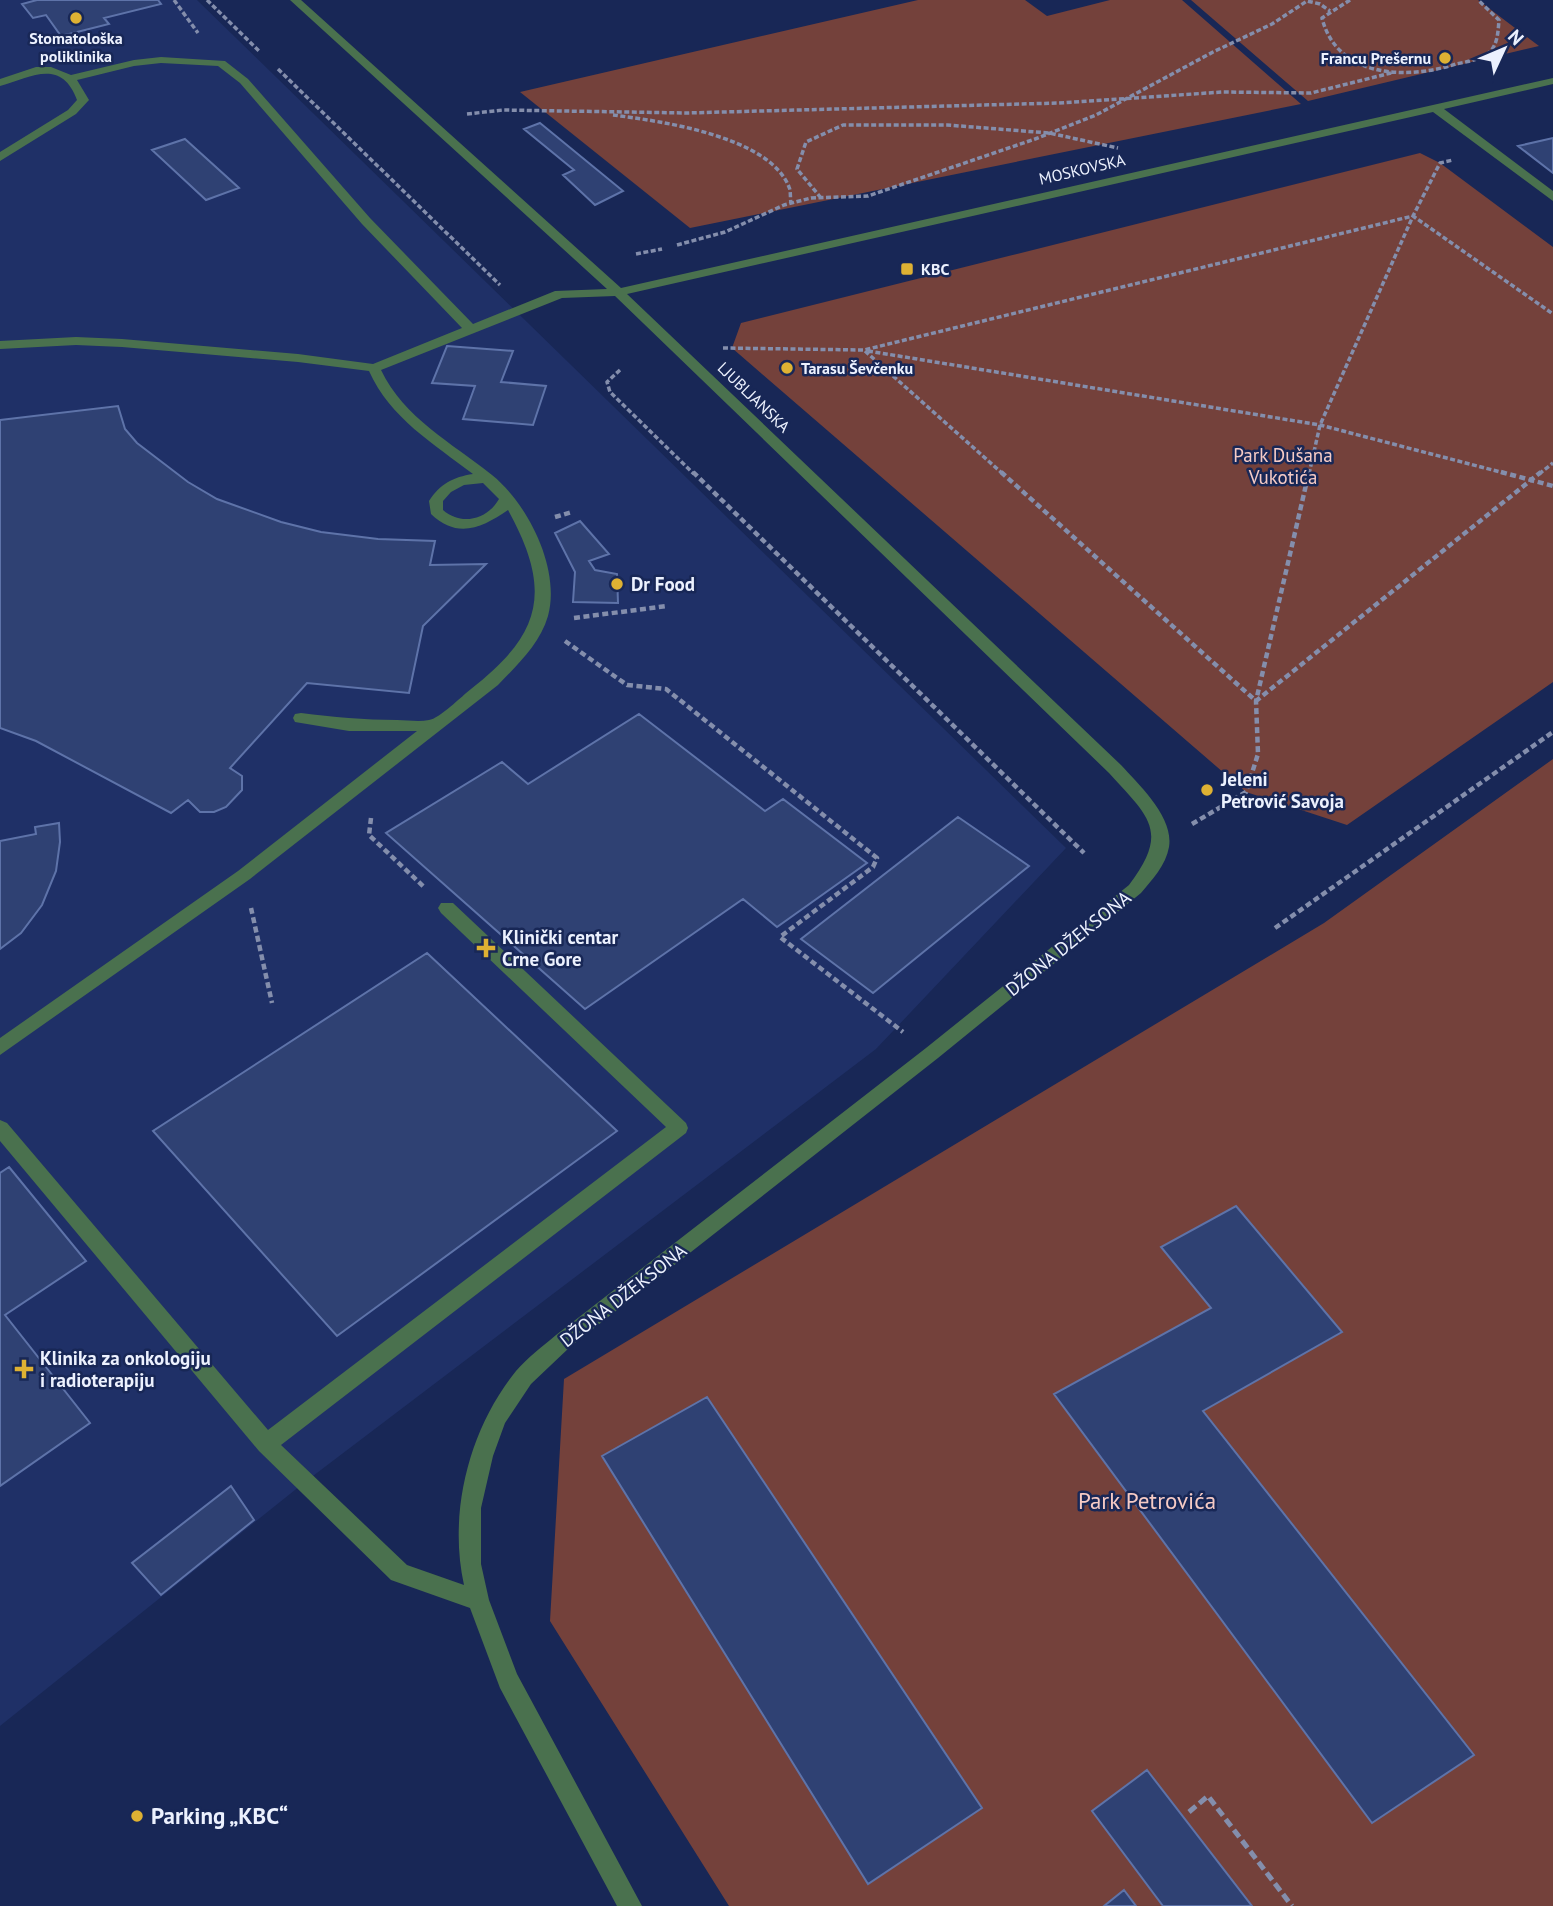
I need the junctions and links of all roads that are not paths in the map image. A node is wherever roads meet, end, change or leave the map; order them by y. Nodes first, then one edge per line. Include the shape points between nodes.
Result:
1 (295, 0) edge
2 (69, 79) junction
3 (1553, 81) edge
4 (0, 83) edge
5 (1435, 107) junction
6 (0, 157) edge
7 (1553, 197) edge
8 (618, 292) junction
9 (470, 329) junction
10 (0, 345) edge
11 (374, 368) junction
12 (489, 479) junction
13 (507, 498) junction
14 (301, 718) dead end
15 (435, 726) junction
16 (1161, 842) joint
17 (447, 908) road end
18 (0, 1048) edge
19 (0, 1128) edge
20 (266, 1444) junction
21 (478, 1600) junction
22 (631, 1906) edge

1 - 8 street, LJUBLJANSKA
2 - 4 street via 37,69
2 - 6 street via 80,89 83,100 72,112
2 - 9 street via 161,60 221,63 244,81 366,221
3 - 5 street, MOSKOVSKA
5 - 7 street
5 - 8 street, MOSKOVSKA
8 - 9 street, MOSKOVSKA via 560,294
8 - 16 street, LJUBLJANSKA via 1115,769 1153,817
9 - 11 street, MOSKOVSKA
10 - 11 street via 122,343
11 - 12 street via 396,405
12 - 13 street
12 - 13 street via 467,479 448,487 436,501 439,515 455,523 482,522 497,514
13 - 15 street via 532,540 541,573 535,634 517,658
14 - 15 street via 349,725
15 - 18 street via 244,875
16 - 21 street, DŽONA DŽEKSONA via 1153,864 1135,889 563,1341 524,1377 497,1418 470,1508 471,1564
17 - 20 street via 679,1128
19 - 20 street
20 - 21 street via 399,1573
21 - 22 street, DŽONA DŽEKSONA via 508,1680

